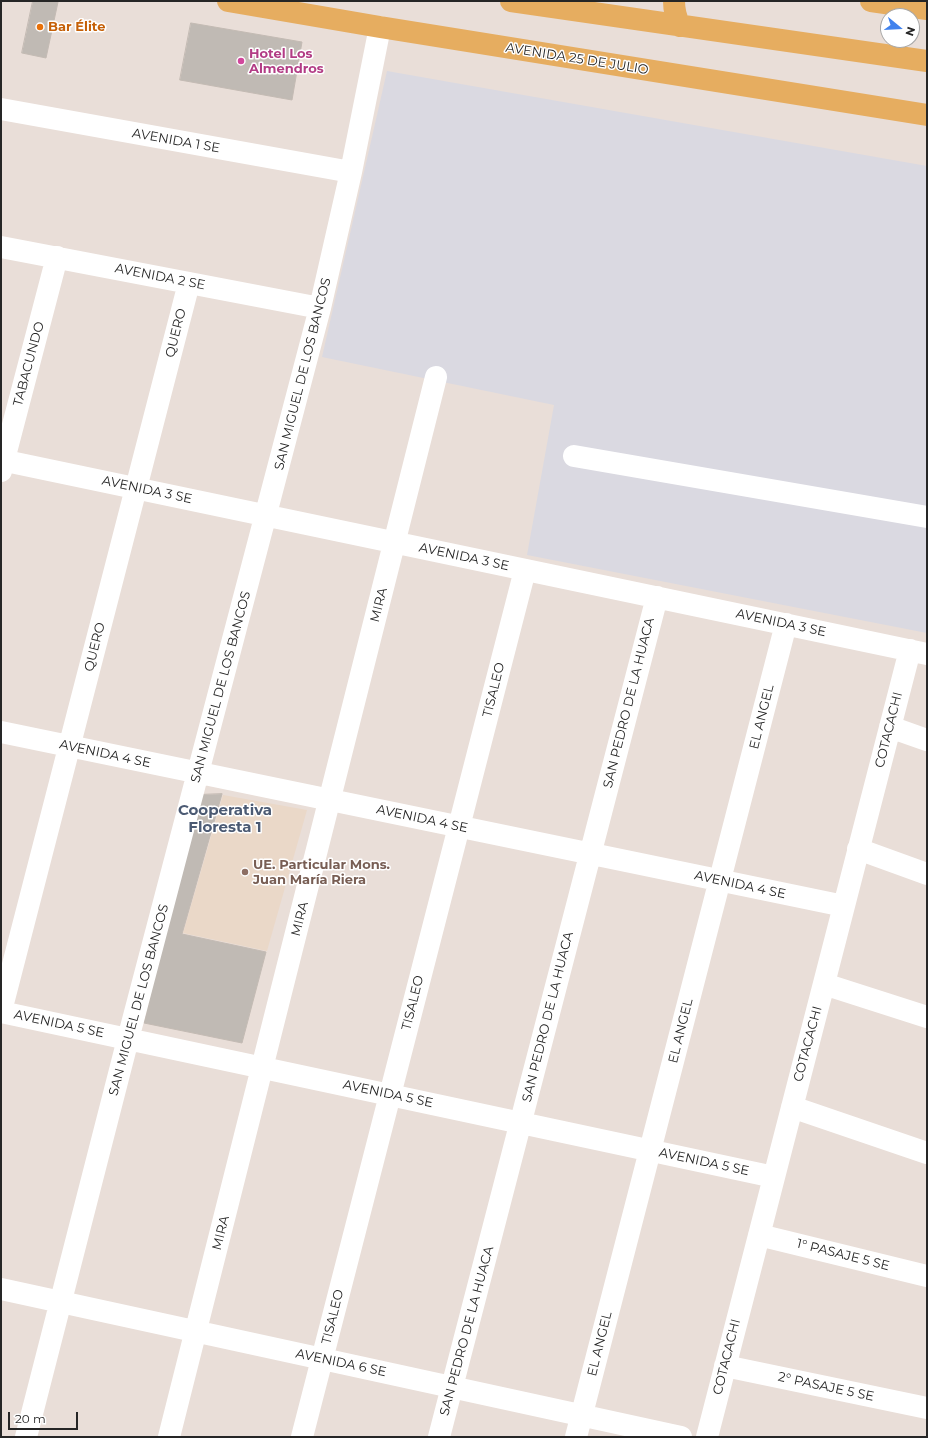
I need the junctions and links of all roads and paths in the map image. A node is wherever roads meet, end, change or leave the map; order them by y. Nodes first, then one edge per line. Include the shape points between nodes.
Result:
1 (228, 1) edge
2 (511, 1) edge
3 (674, 1) edge
4 (871, 1) edge
5 (927, 9) edge
6 (680, 26) junction
7 (380, 27) junction
8 (927, 61) edge
9 (1, 110) edge
10 (927, 115) edge
11 (351, 172) junction
12 (1, 247) edge
13 (57, 257) junction
14 (188, 283) junction
15 (320, 308) junction
16 (436, 377) dead end
17 (574, 456) dead end
18 (2, 464) edge
19 (136, 488) junction
20 (266, 515) junction
21 (927, 517) edge
22 (395, 542) junction
23 (525, 570) junction
24 (657, 597) junction
25 (786, 624) junction
26 (918, 652) edge
27 (890, 727) junction
28 (1, 732) edge
29 (927, 740) edge
30 (69, 746) junction
31 (199, 773) junction
32 (330, 800) junction
33 (459, 827) junction
34 (858, 850) junction
35 (590, 854) junction
36 (927, 874) edge
37 (719, 881) junction
38 (844, 906) junction
39 (824, 984) junction
40 (1, 1012) edge
41 (927, 1017) edge
42 (128, 1039) junction
43 (262, 1068) junction
44 (390, 1095) junction
45 (792, 1107) junction
46 (521, 1123) junction
47 (650, 1150) junction
48 (927, 1154) edge
49 (774, 1177) junction
50 (759, 1235) junction
51 (927, 1276) edge
52 (1, 1289) edge
53 (61, 1302) junction
54 (196, 1332) junction
55 (322, 1359) junction
56 (725, 1366) junction
57 (452, 1387) junction
58 (927, 1408) edge
59 (582, 1416) junction
60 (26, 1437) edge
61 (169, 1437) edge
62 (302, 1437) edge
63 (439, 1437) edge
64 (576, 1437) edge
65 (681, 1437) edge
66 (707, 1437) edge

1 - 7 main road, AVENIDA 25 DE JULIO
2 - 6 main road
3 - 6 main road via 676,18
4 - 5 main road
6 - 8 main road
7 - 10 main road, AVENIDA 25 DE JULIO
7 - 11 street, SAN MIGUEL DE LOS BANCOS
9 - 11 street, AVENIDA 1 SE
11 - 15 street, SAN MIGUEL DE LOS BANCOS
12 - 13 street, AVENIDA 2 SE
13 - 14 street, AVENIDA 2 SE
13 - 18 street, TABACUNDO
14 - 15 street, AVENIDA 2 SE
14 - 19 street, QUERO
15 - 20 street, SAN MIGUEL DE LOS BANCOS
16 - 22 street, MIRA
17 - 21 street
18 - 19 street, AVENIDA 3 SE
19 - 20 street, AVENIDA 3 SE
19 - 30 street, QUERO
20 - 22 street, AVENIDA 3 SE
20 - 31 street, SAN MIGUEL DE LOS BANCOS
22 - 23 street, AVENIDA 3 SE
22 - 32 street, MIRA
23 - 24 street, AVENIDA 3 SE
23 - 33 street, TISALEO
24 - 25 street, AVENIDA 3 SE
24 - 35 street, SAN PEDRO DE LA HUACA
25 - 26 street, AVENIDA 3 SE
25 - 37 street, EL ANGEL
26 - 27 street, COTACACHI
27 - 29 street
27 - 34 street, COTACACHI
28 - 30 street, AVENIDA 4 SE
30 - 31 street, AVENIDA 4 SE
30 - 40 street, QUERO
31 - 32 street, AVENIDA 4 SE
31 - 42 street, SAN MIGUEL DE LOS BANCOS
32 - 33 street, AVENIDA 4 SE
32 - 43 street, MIRA
33 - 35 street, AVENIDA 4 SE
33 - 44 street, TISALEO
34 - 36 street
34 - 38 street, COTACACHI
35 - 37 street, AVENIDA 4 SE
35 - 46 street, SAN PEDRO DE LA HUACA
37 - 38 street, AVENIDA 4 SE
37 - 47 street, EL ANGEL
38 - 39 street, COTACACHI
39 - 41 street
39 - 45 street, COTACACHI
40 - 42 street, AVENIDA 5 SE
42 - 43 street, AVENIDA 5 SE
42 - 53 street, SAN MIGUEL DE LOS BANCOS
43 - 44 street, AVENIDA 5 SE
43 - 54 street, MIRA
44 - 46 street, AVENIDA 5 SE
44 - 55 street, TISALEO
45 - 48 street
45 - 49 street, COTACACHI
46 - 47 street, AVENIDA 5 SE
46 - 57 street, SAN PEDRO DE LA HUACA
47 - 49 street, AVENIDA 5 SE
47 - 59 street, EL ANGEL
49 - 50 street, COTACACHI
50 - 51 street, 1° PASAJE 5 SE
50 - 56 street, COTACACHI
52 - 53 street, AVENIDA 6 SE
53 - 54 street, AVENIDA 6 SE
53 - 60 street, SAN MIGUEL DE LOS BANCOS
54 - 55 street, AVENIDA 6 SE
54 - 61 street, MIRA
55 - 57 street, AVENIDA 6 SE
55 - 62 street, TISALEO
56 - 58 street, 2° PASAJE 5 SE
56 - 66 street, COTACACHI
57 - 59 street, AVENIDA 6 SE
57 - 63 street, SAN PEDRO DE LA HUACA
59 - 64 street, EL ANGEL
59 - 65 street, AVENIDA 6 SE

